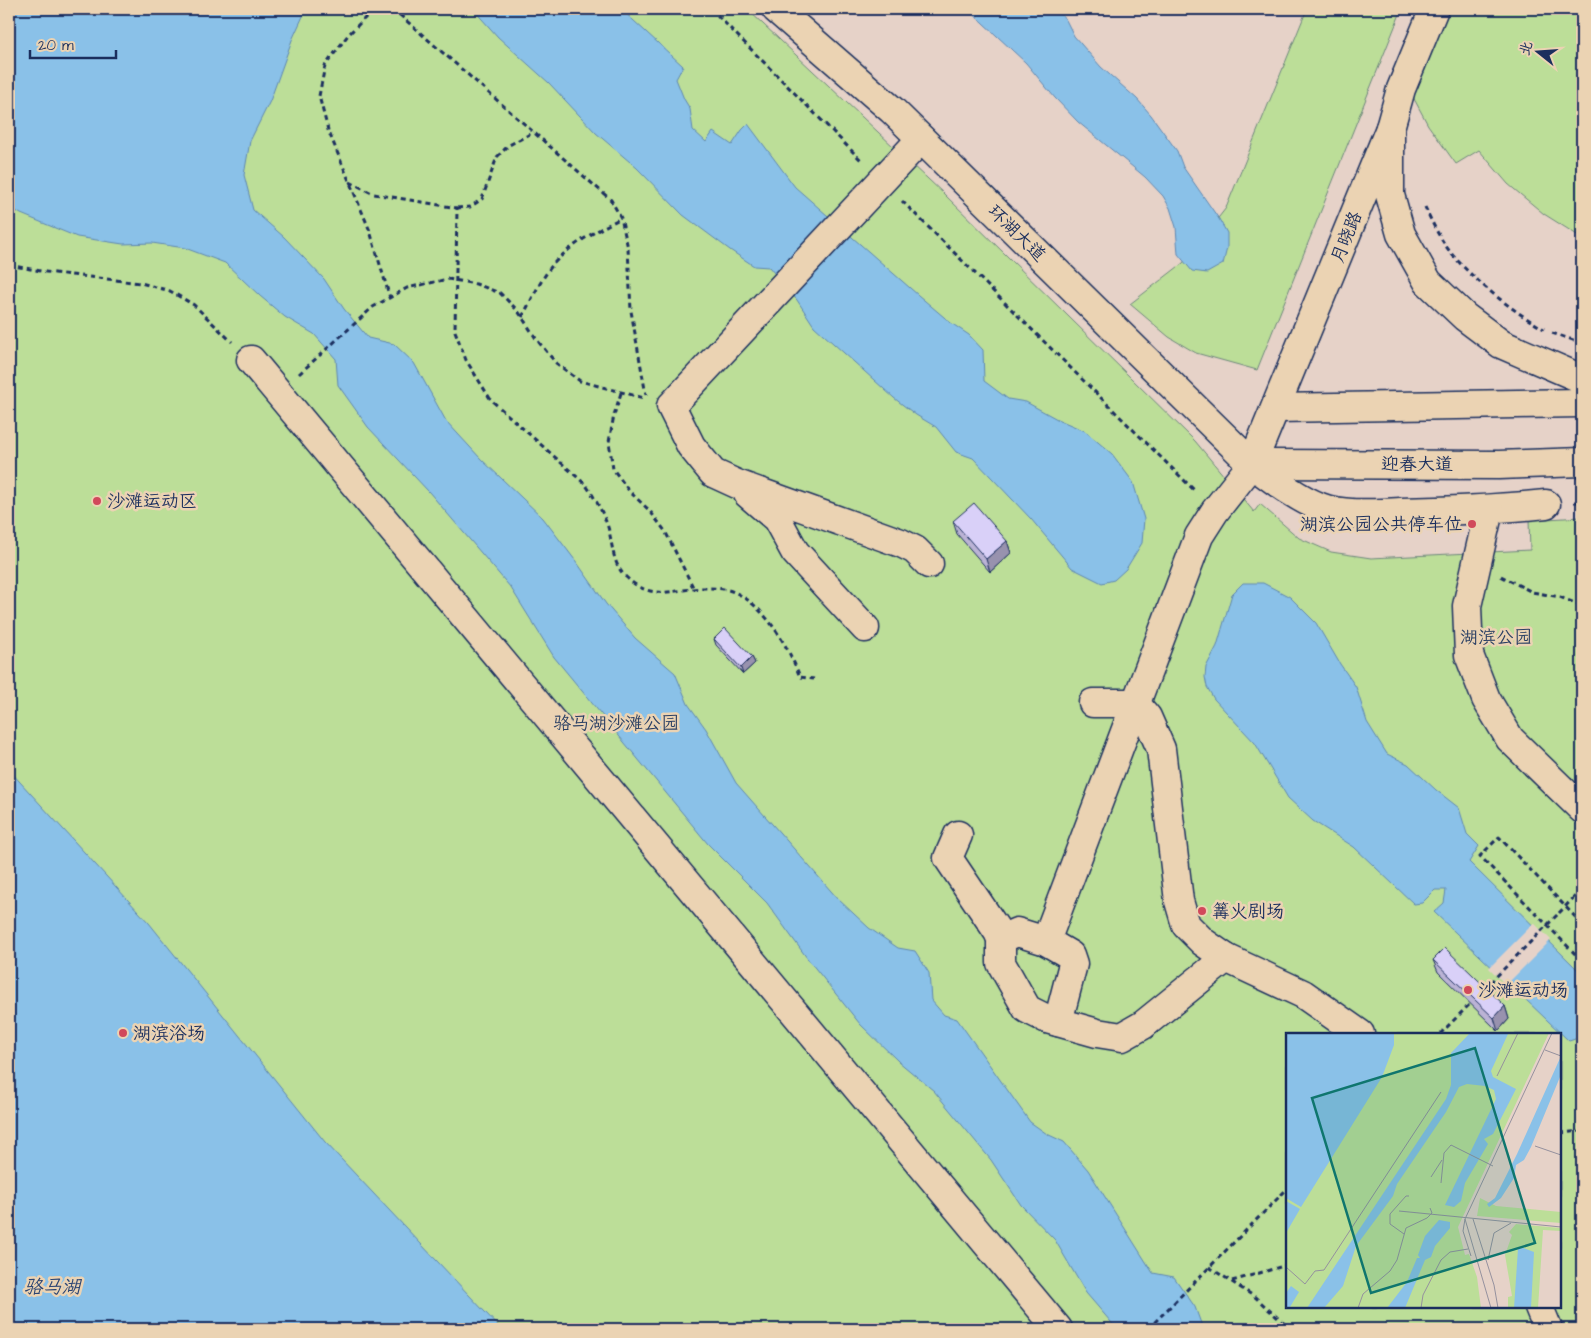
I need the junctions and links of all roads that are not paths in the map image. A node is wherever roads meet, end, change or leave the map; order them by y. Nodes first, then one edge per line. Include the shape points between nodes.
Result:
1 (776, 9) edge
2 (1434, 9) edge
3 (1390, 128) junction
4 (921, 139) junction
5 (250, 360) road end
6 (1582, 379) edge
7 (1582, 403) edge
8 (1276, 408) junction
9 (1582, 462) edge
10 (1252, 464) junction
11 (738, 484) junction
12 (1546, 504) dead end
13 (1489, 510) junction
14 (929, 564) dead end
15 (865, 628) dead end
16 (1093, 703) dead end
17 (1135, 703) junction
18 (1582, 809) edge
19 (958, 835) dead end
20 (1001, 939) junction
21 (1046, 941) junction
22 (1226, 958) junction
23 (1058, 1022) junction
24 (1359, 1033) edge
25 (1539, 1308) edge
26 (1058, 1329) edge
27 (1548, 1329) edge

1 - 4 main road, 环湖大道
2 - 3 main road, 月晓路
3 - 6 main road via 1390,195 1401,234 1428,282 1465,318 1501,344
3 - 8 main road, 月晓路
4 - 10 main road, 环湖大道
4 - 11 main road via 671,406 691,446 713,473
5 - 26 main road
7 - 8 main road
8 - 10 main road, 月晓路
9 - 10 main road, 迎春大道
10 - 13 main road, 环湖大道 via 1294,494 1322,508 1370,513
10 - 17 main road, 月晓路 via 1199,536
11 - 14 main road via 901,543 915,550
11 - 15 main road via 777,519 795,552
12 - 13 main road, 环湖大道
13 - 18 main road via 1467,606 1469,655 1486,699 1510,738
16 - 17 main road
17 - 21 main road, 月晓路
17 - 22 main road via 1147,717 1161,749 1179,901 1186,925
19 - 20 main road via 948,858
20 - 21 main road via 1017,932
20 - 23 main road via 1001,962 1027,1009
21 - 23 main road via 1070,955 1073,964
22 - 23 main road via 1143,1026 1122,1036 1097,1034
22 - 24 main road via 1303,994
25 - 27 main road

